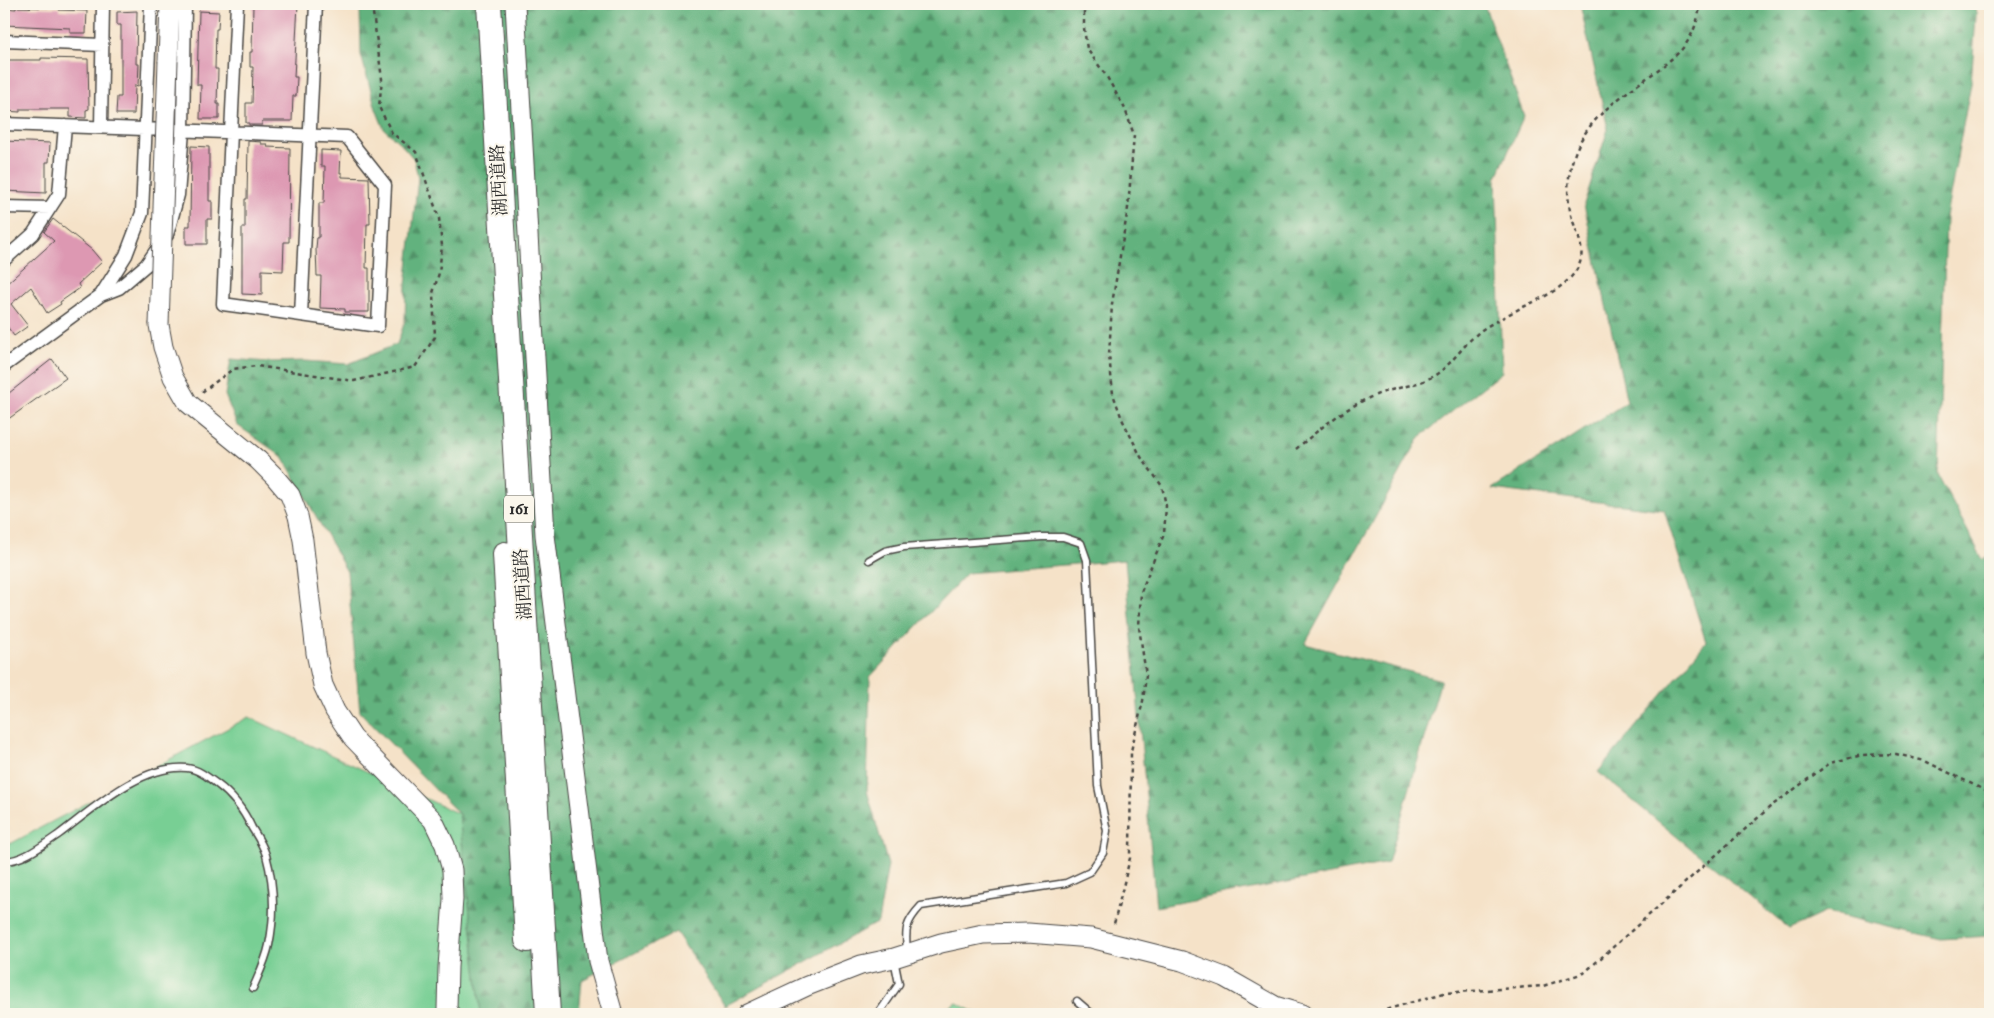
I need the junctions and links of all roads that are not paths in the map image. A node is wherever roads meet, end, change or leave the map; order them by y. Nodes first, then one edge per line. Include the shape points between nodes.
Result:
1 (103, 4) edge
2 (151, 4) edge
3 (170, 4) edge
4 (185, 4) edge
5 (237, 4) edge
6 (316, 4) edge
7 (474, 4) edge
8 (489, 4) edge
9 (515, 4) edge
10 (4, 41) edge
11 (102, 45) junction
12 (4, 124) edge
13 (65, 126) junction
14 (101, 128) junction
15 (146, 129) junction
16 (183, 131) junction
17 (231, 132) junction
18 (309, 135) junction
19 (4, 207) edge
20 (50, 208) junction
21 (4, 260) edge
22 (101, 295) junction
23 (300, 315) junction
24 (4, 366) edge
25 (869, 560) dead end
26 (4, 860) edge
27 (901, 956) junction
28 (253, 988) dead end
29 (1077, 1001) dead end
30 (450, 1014) edge
31 (531, 1014) edge
32 (548, 1014) edge
33 (613, 1014) edge
34 (747, 1014) edge
35 (878, 1014) edge
36 (1092, 1014) edge
37 (1302, 1014) edge

1 - 11 street
2 - 15 street
3 - 30 street, bridge via 159,325 163,347 173,377 188,403 258,460 290,495 303,540 323,685 353,738 433,820 445,845 452,870 447,1009
4 - 16 street
5 - 17 street
6 - 18 street
7 - 31 highway, 湖西道路 / 161
8 - 32 highway, 湖西道路 / 161
9 - 33 street via 545,535 598,961
10 - 11 street
11 - 14 street
12 - 13 street
13 - 14 street
13 - 20 street via 58,194
14 - 15 street
15 - 16 street
15 - 22 street via 142,213 126,255
16 - 17 street
16 - 22 street via 178,195 167,235 146,265 119,288
17 - 18 street
17 - 23 street via 223,304
18 - 23 street
18 - 23 street via 347,137 385,185 378,326
19 - 20 street
20 - 21 street via 33,234
22 - 24 street
25 - 27 lane via 885,551 904,547 1063,537 1081,543 1087,560 1098,786 1107,831 1103,853 1090,872 1066,883 921,906 905,930
26 - 28 lane via 36,850 120,790 146,776 163,769 188,768 205,775 228,792 266,853 274,912 269,947
27 - 34 street via 861,965
27 - 35 lane via 899,984
27 - 37 street via 983,934 1028,933 1091,938 1182,961 1224,977 1275,1006
29 - 36 lane

